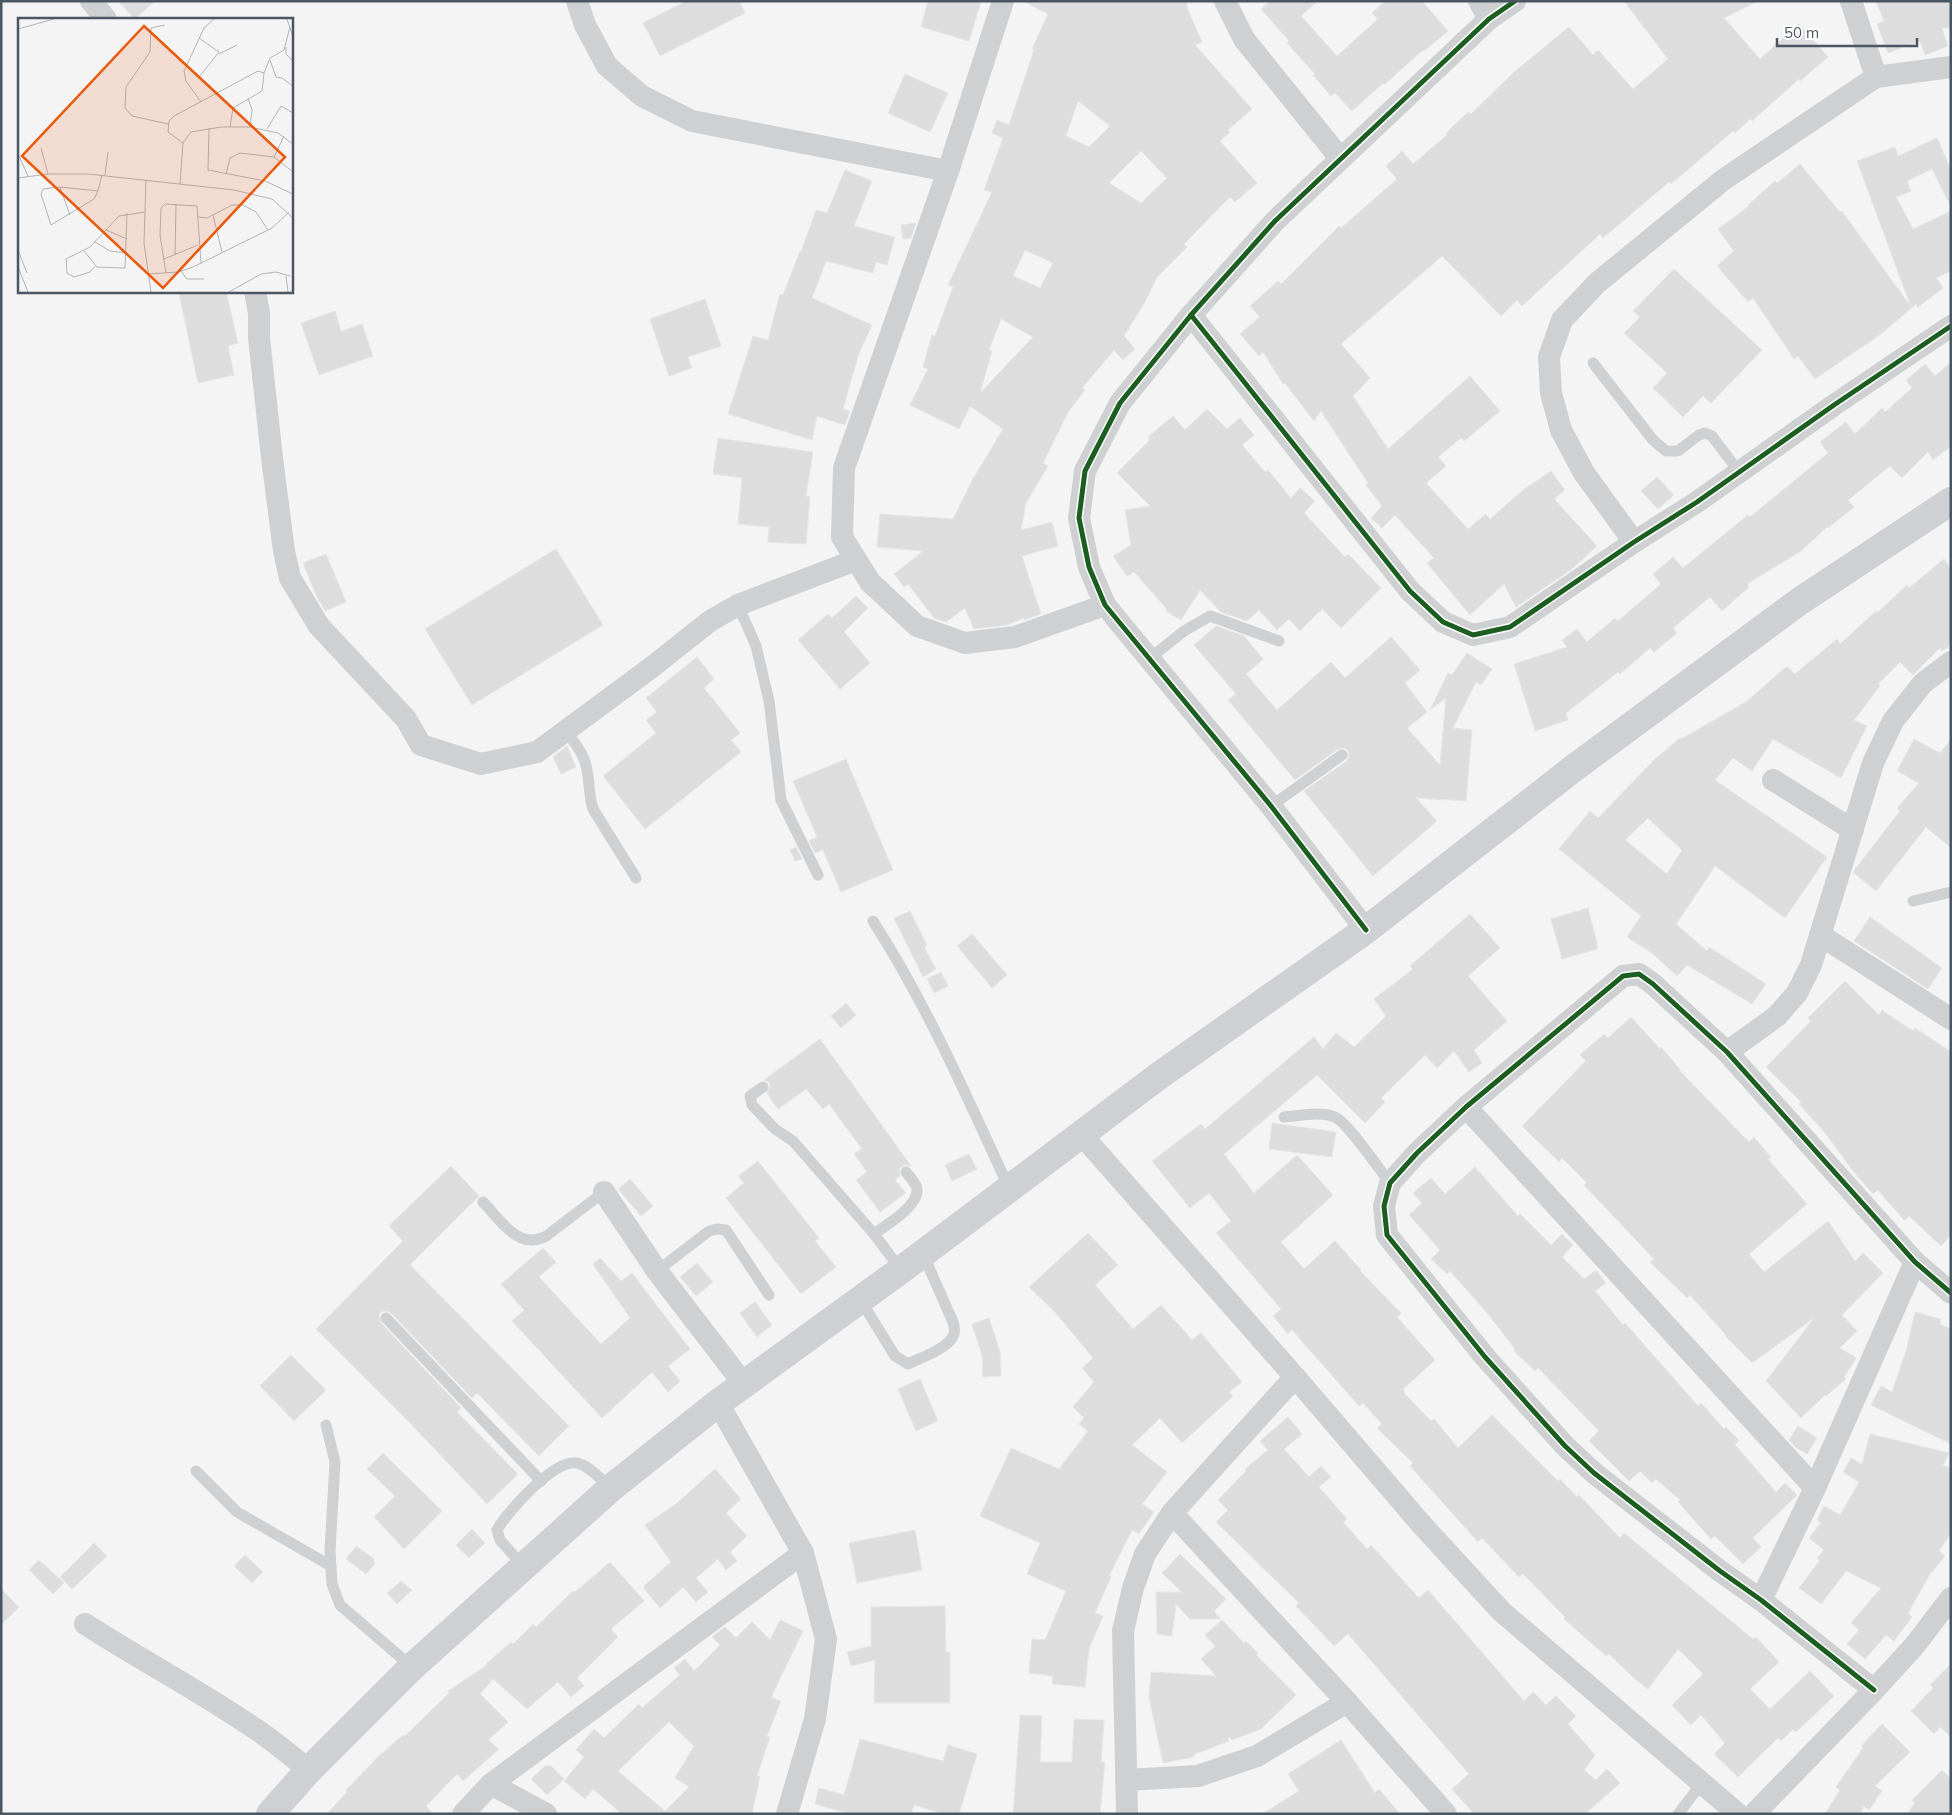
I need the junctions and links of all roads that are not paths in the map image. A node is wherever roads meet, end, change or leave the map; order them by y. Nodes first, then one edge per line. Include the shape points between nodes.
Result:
1 (92, 1) edge
2 (577, 1) edge
3 (1003, 1) edge
4 (1225, 1) edge
5 (1515, 1) edge
6 (1851, 1) edge
7 (1484, 10) edge
8 (105, 18) edge
9 (1951, 67) edge
10 (1876, 77) junction
11 (1340, 158) junction
12 (948, 171) junction
13 (255, 292) edge
14 (1191, 315) junction
15 (1951, 326) edge
16 (1593, 363) dead end
17 (1740, 472) junction
18 (1951, 501) edge
19 (1634, 542) junction
20 (856, 560) junction
21 (1105, 605) junction
22 (738, 606) junction
23 (1279, 641) dead end
24 (1149, 659) junction
25 (1951, 662) edge
26 (566, 732) junction
27 (1342, 755) dead end
28 (1772, 780) dead end
29 (1271, 806) junction
30 (1853, 830) junction
31 (818, 875) dead end
32 (636, 878) dead end
33 (1951, 892) edge
34 (1913, 901) dead end
35 (873, 921) dead end
36 (1366, 930) junction
37 (1820, 935) junction
38 (1951, 1019) edge
39 (1727, 1052) junction
40 (763, 1087) dead end
41 (1466, 1107) junction
42 (1284, 1117) dead end
43 (1081, 1134) junction
44 (906, 1172) dead end
45 (1390, 1183) junction
46 (1009, 1188) junction
47 (604, 1192) joint
48 (483, 1202) dead end
49 (874, 1234) junction
50 (923, 1254) junction
51 (1915, 1262) junction
52 (901, 1270) junction
53 (657, 1271) junction
54 (1951, 1293) edge
55 (769, 1295) dead end
56 (860, 1299) junction
57 (386, 1318) dead end
58 (1295, 1377) junction
59 (743, 1383) junction
60 (718, 1403) junction
61 (326, 1425) dead end
62 (196, 1471) dead end
63 (541, 1480) junction
64 (611, 1488) junction
65 (1815, 1488) junction
66 (1172, 1513) junction
67 (803, 1552) junction
68 (331, 1566) junction
69 (523, 1566) junction
70 (1951, 1598) edge
71 (1762, 1600) junction
72 (85, 1624) dead end
73 (412, 1668) junction
74 (1874, 1690) junction
75 (1347, 1702) junction
76 (309, 1770) junction
77 (1126, 1780) junction
78 (1702, 1783) junction
79 (491, 1784) junction
80 (1441, 1812) edge
81 (270, 1814) edge
82 (463, 1814) edge
83 (546, 1814) edge
84 (787, 1814) edge
85 (1127, 1814) edge
86 (1678, 1814) edge
87 (1738, 1814) edge
88 (1754, 1814) edge

1 - 8 street
2 - 12 street via 585,25 608,66 642,96 692,121
3 - 12 street
4 - 11 street via 1244,39
5 - 7 street
6 - 10 street
7 - 11 street
9 - 10 street
10 - 19 street via 1723,180 1597,283 1562,320 1549,357 1551,393 1561,430 1584,473
11 - 14 street via 1275,221
12 - 20 street via 844,468 842,537
13 - 26 street via 284,551 290,578 308,611 406,719 421,745 481,764 537,752
14 - 19 street via 1410,591 1442,622 1473,636 1510,627
14 - 21 street via 1120,403 1085,470 1079,518 1090,567
15 - 17 street
16 - 17 lane via 1653,440 1666,451 1678,451 1705,433 1712,436
17 - 19 street
18 - 36 main road via 1792,607 1574,768
20 - 21 street via 870,582 917,626 965,643 1015,637
20 - 22 street
21 - 24 street
22 - 26 street via 710,621
22 - 31 lane via 756,646 769,700 781,800
23 - 24 lane via 1210,616 1184,631
24 - 29 street
25 - 30 street via 1923,683 1893,721 1873,763
26 - 32 lane via 586,764 593,809
27 - 29 lane
28 - 30 street
29 - 36 street
30 - 37 street
33 - 34 lane
35 - 46 lane via 899,960 918,997
36 - 43 main road
37 - 38 street
37 - 39 street via 1811,966 1797,993 1777,1016
39 - 41 street via 1653,984 1639,974 1623,976
39 - 51 street
40 - 49 lane via 750,1096 752,1105 775,1129 793,1141
41 - 45 street
41 - 65 street
42 - 45 lane via 1324,1115 1336,1118
43 - 46 main road
43 - 58 street
44 - 49 lane via 916,1186 914,1200
45 - 71 street via 1384,1206 1387,1235 1485,1357 1565,1446 1594,1473
46 - 50 main road
47 - 48 lane via 545,1237 534,1240 522,1239
47 - 53 street
49 - 52 lane
50 - 52 main road
50 - 56 lane via 953,1322 954,1332 945,1346 908,1364 902,1362
51 - 54 street
51 - 65 street
52 - 56 main road
53 - 55 lane via 709,1231 726,1230
53 - 59 street
56 - 59 main road
57 - 63 lane
58 - 66 street
58 - 78 street via 1422,1525 1502,1612
59 - 60 main road
60 - 64 main road
60 - 67 street
61 - 68 lane via 335,1462
62 - 68 lane via 237,1512
63 - 64 lane via 558,1468 578,1463
63 - 69 lane via 503,1518 496,1530 500,1540
64 - 69 main road
65 - 71 street
66 - 75 street
66 - 77 street via 1145,1554 1123,1631
67 - 79 street
67 - 84 street via 826,1639 815,1719
68 - 73 lane via 332,1584 340,1605
69 - 73 main road
70 - 74 street via 1915,1645
71 - 74 street
72 - 76 street via 230,1712
73 - 76 main road
74 - 88 street
75 - 77 street via 1257,1756 1198,1776
75 - 80 street
76 - 81 main road
77 - 85 street
78 - 86 lane
78 - 87 street
79 - 82 street
79 - 83 street

